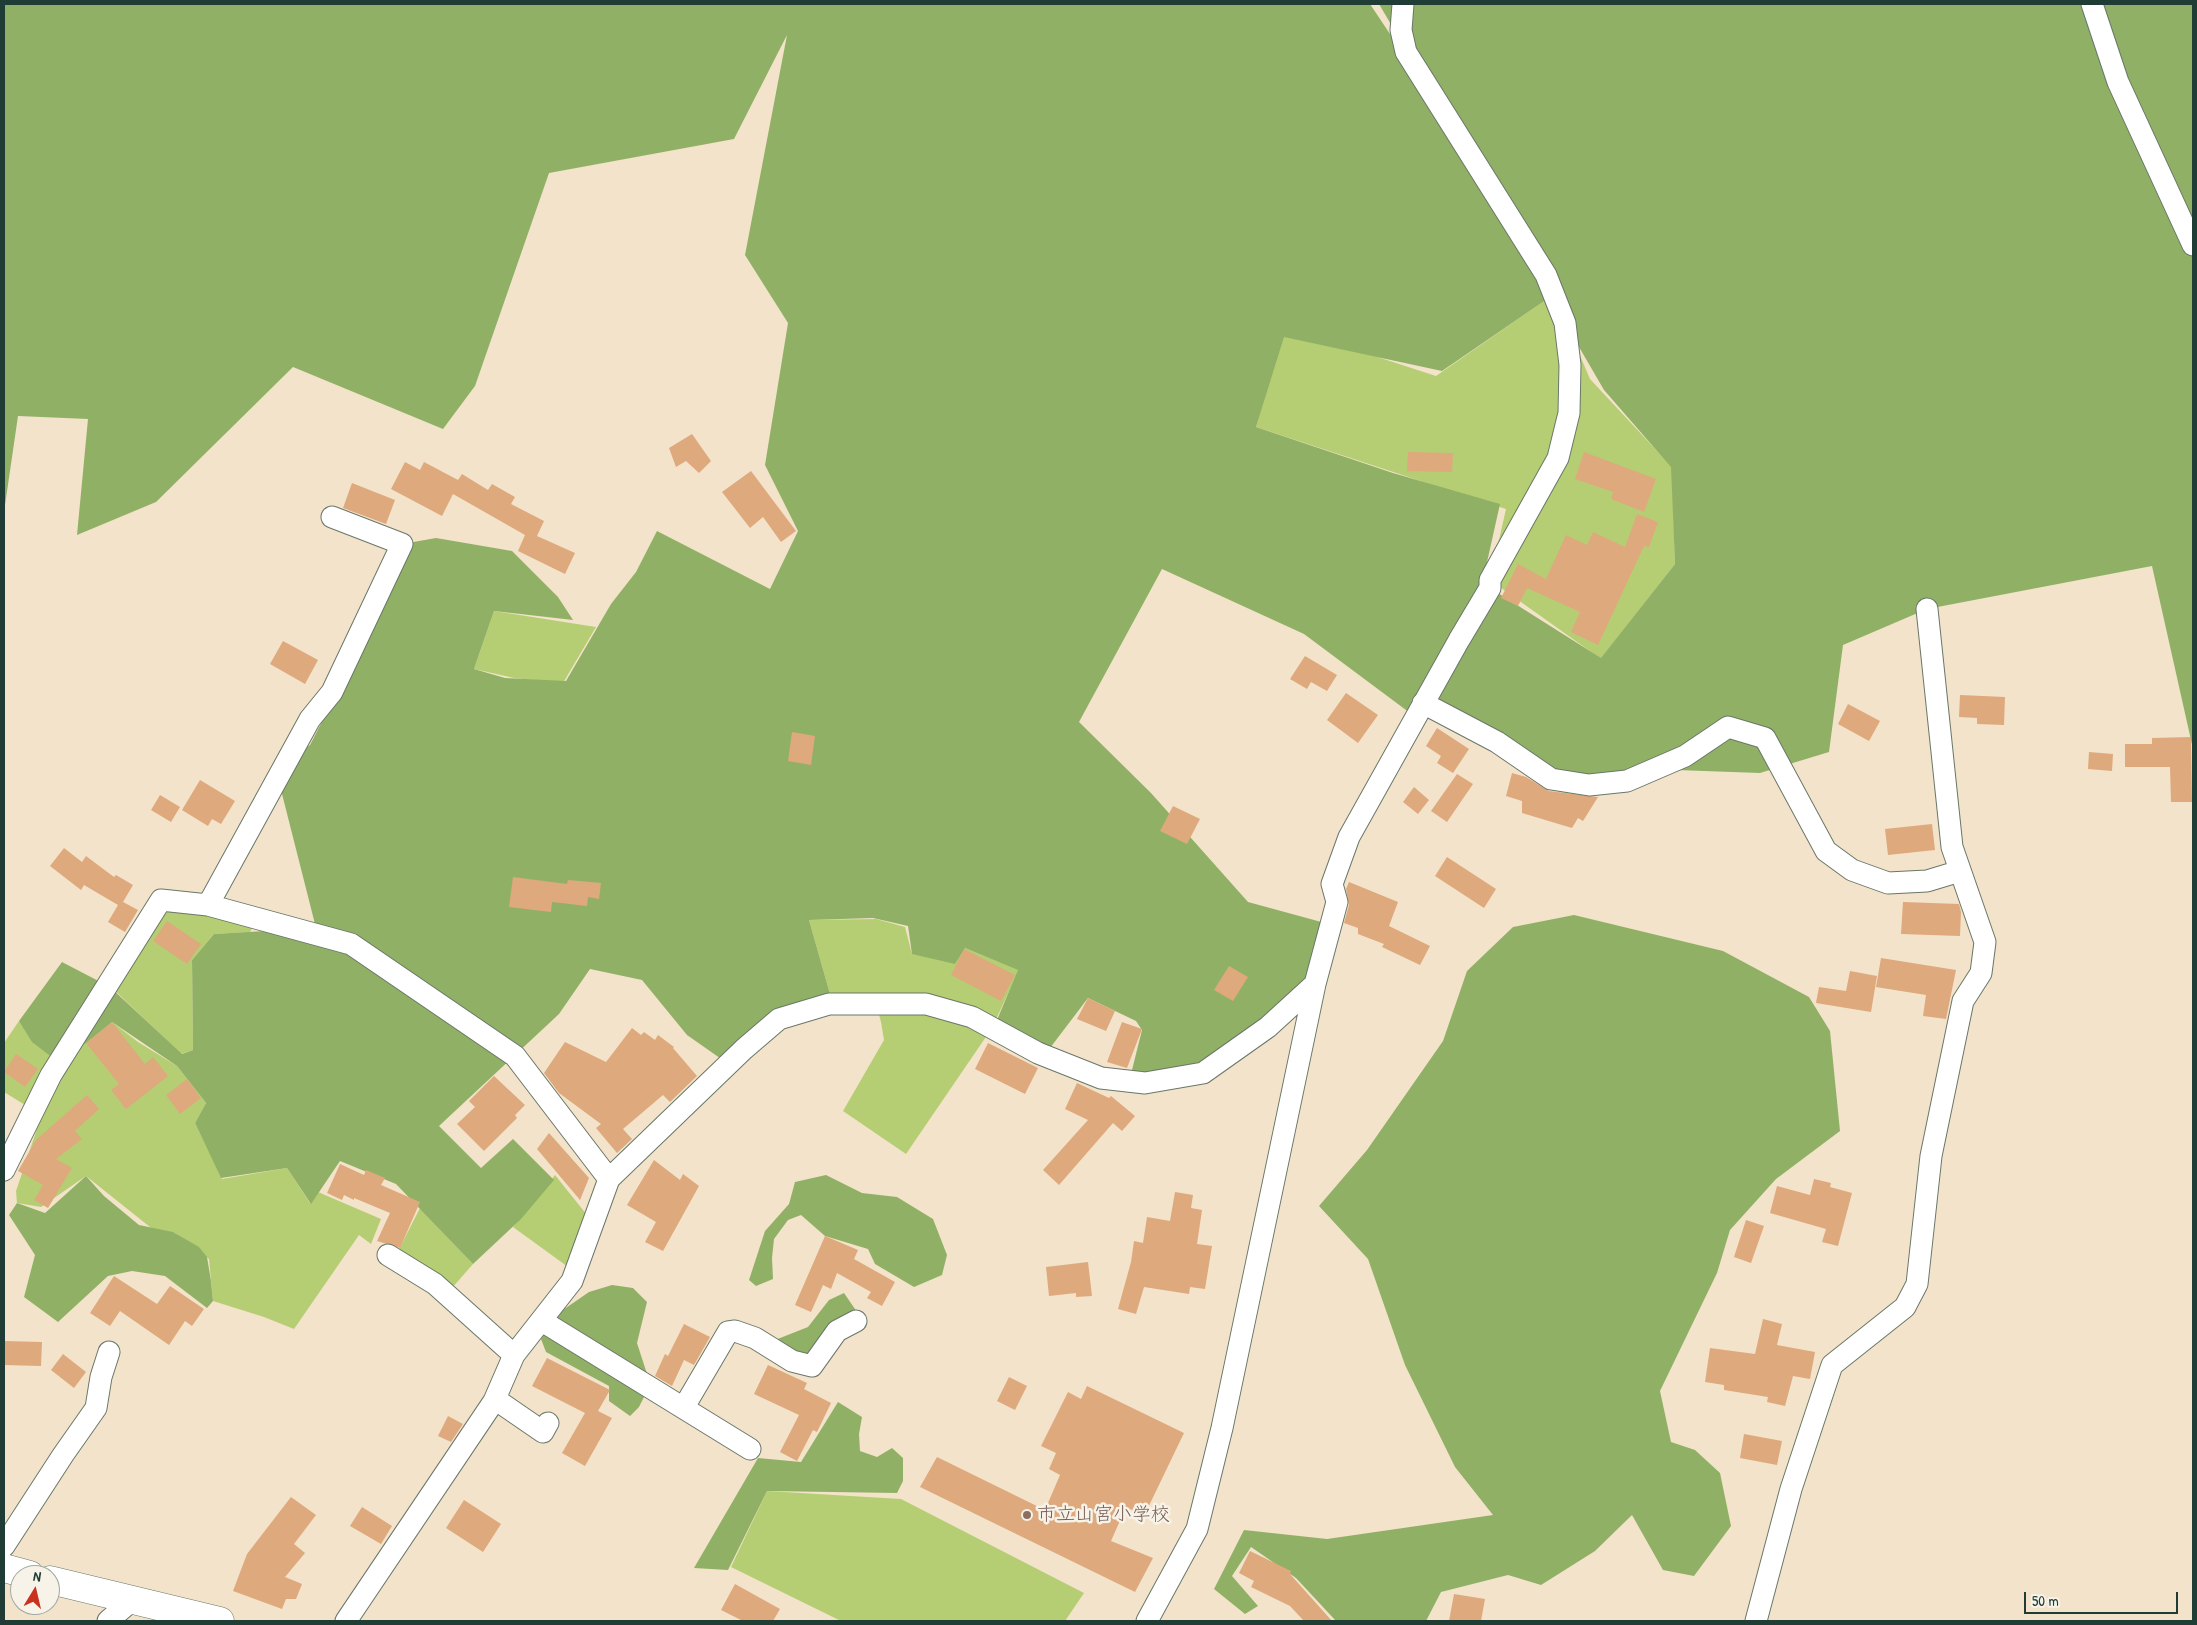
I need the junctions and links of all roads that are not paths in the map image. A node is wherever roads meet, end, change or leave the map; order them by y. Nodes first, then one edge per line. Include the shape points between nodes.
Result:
1 (1403, 4) edge
2 (2092, 4) edge
3 (2193, 245) edge
4 (332, 517) dead end
5 (1927, 609) dead end
6 (1423, 703) junction
7 (1960, 871) junction
8 (208, 905) junction
9 (1315, 984) junction
10 (4, 1170) edge
11 (609, 1179) junction
12 (388, 1255) dead end
13 (542, 1321) junction
14 (856, 1321) dead end
15 (109, 1352) dead end
16 (514, 1355) junction
17 (495, 1399) junction
18 (684, 1407) junction
19 (548, 1423) dead end
20 (750, 1449) dead end
21 (4, 1546) edge
22 (60, 1583) edge
23 (131, 1601) junction
24 (108, 1621) edge
25 (220, 1621) edge
26 (346, 1621) edge
27 (1148, 1621) edge
28 (1756, 1621) edge

1 - 6 street via 1401,30 1406,52 1546,275 1565,323 1570,365 1569,413 1558,458 1494,572 1490,588
2 - 3 street via 2118,82
4 - 8 street via 402,544 332,692 310,719
5 - 7 street via 1952,847
6 - 7 street via 1497,742 1551,779 1590,784 1627,781 1685,756 1728,727 1765,738 1826,851 1852,870 1888,882 1927,881
6 - 9 street via 1348,837 1332,884 1337,902
7 - 28 street via 1984,942 1982,965 1963,1001 1931,1156 1917,1284 1905,1307 1832,1365 1791,1489
8 - 10 street via 162,900 51,1075
8 - 11 street via 351,944 438,1002 515,1056
9 - 11 street via 1268,1027 1203,1072 1145,1083 1101,1078 1038,1053 972,1017 926,1004 829,1004 780,1019 744,1049
9 - 27 street via 1222,1428 1196,1529
11 - 13 street via 572,1281
12 - 16 street via 435,1284
13 - 16 street
13 - 18 street
14 - 18 street via 837,1331 812,1366 792,1361 755,1338 728,1332
15 - 21 street via 96,1408
16 - 17 street
17 - 19 street via 543,1432
17 - 26 street
18 - 20 street
22 - 23 highway
23 - 24 street
23 - 25 highway

